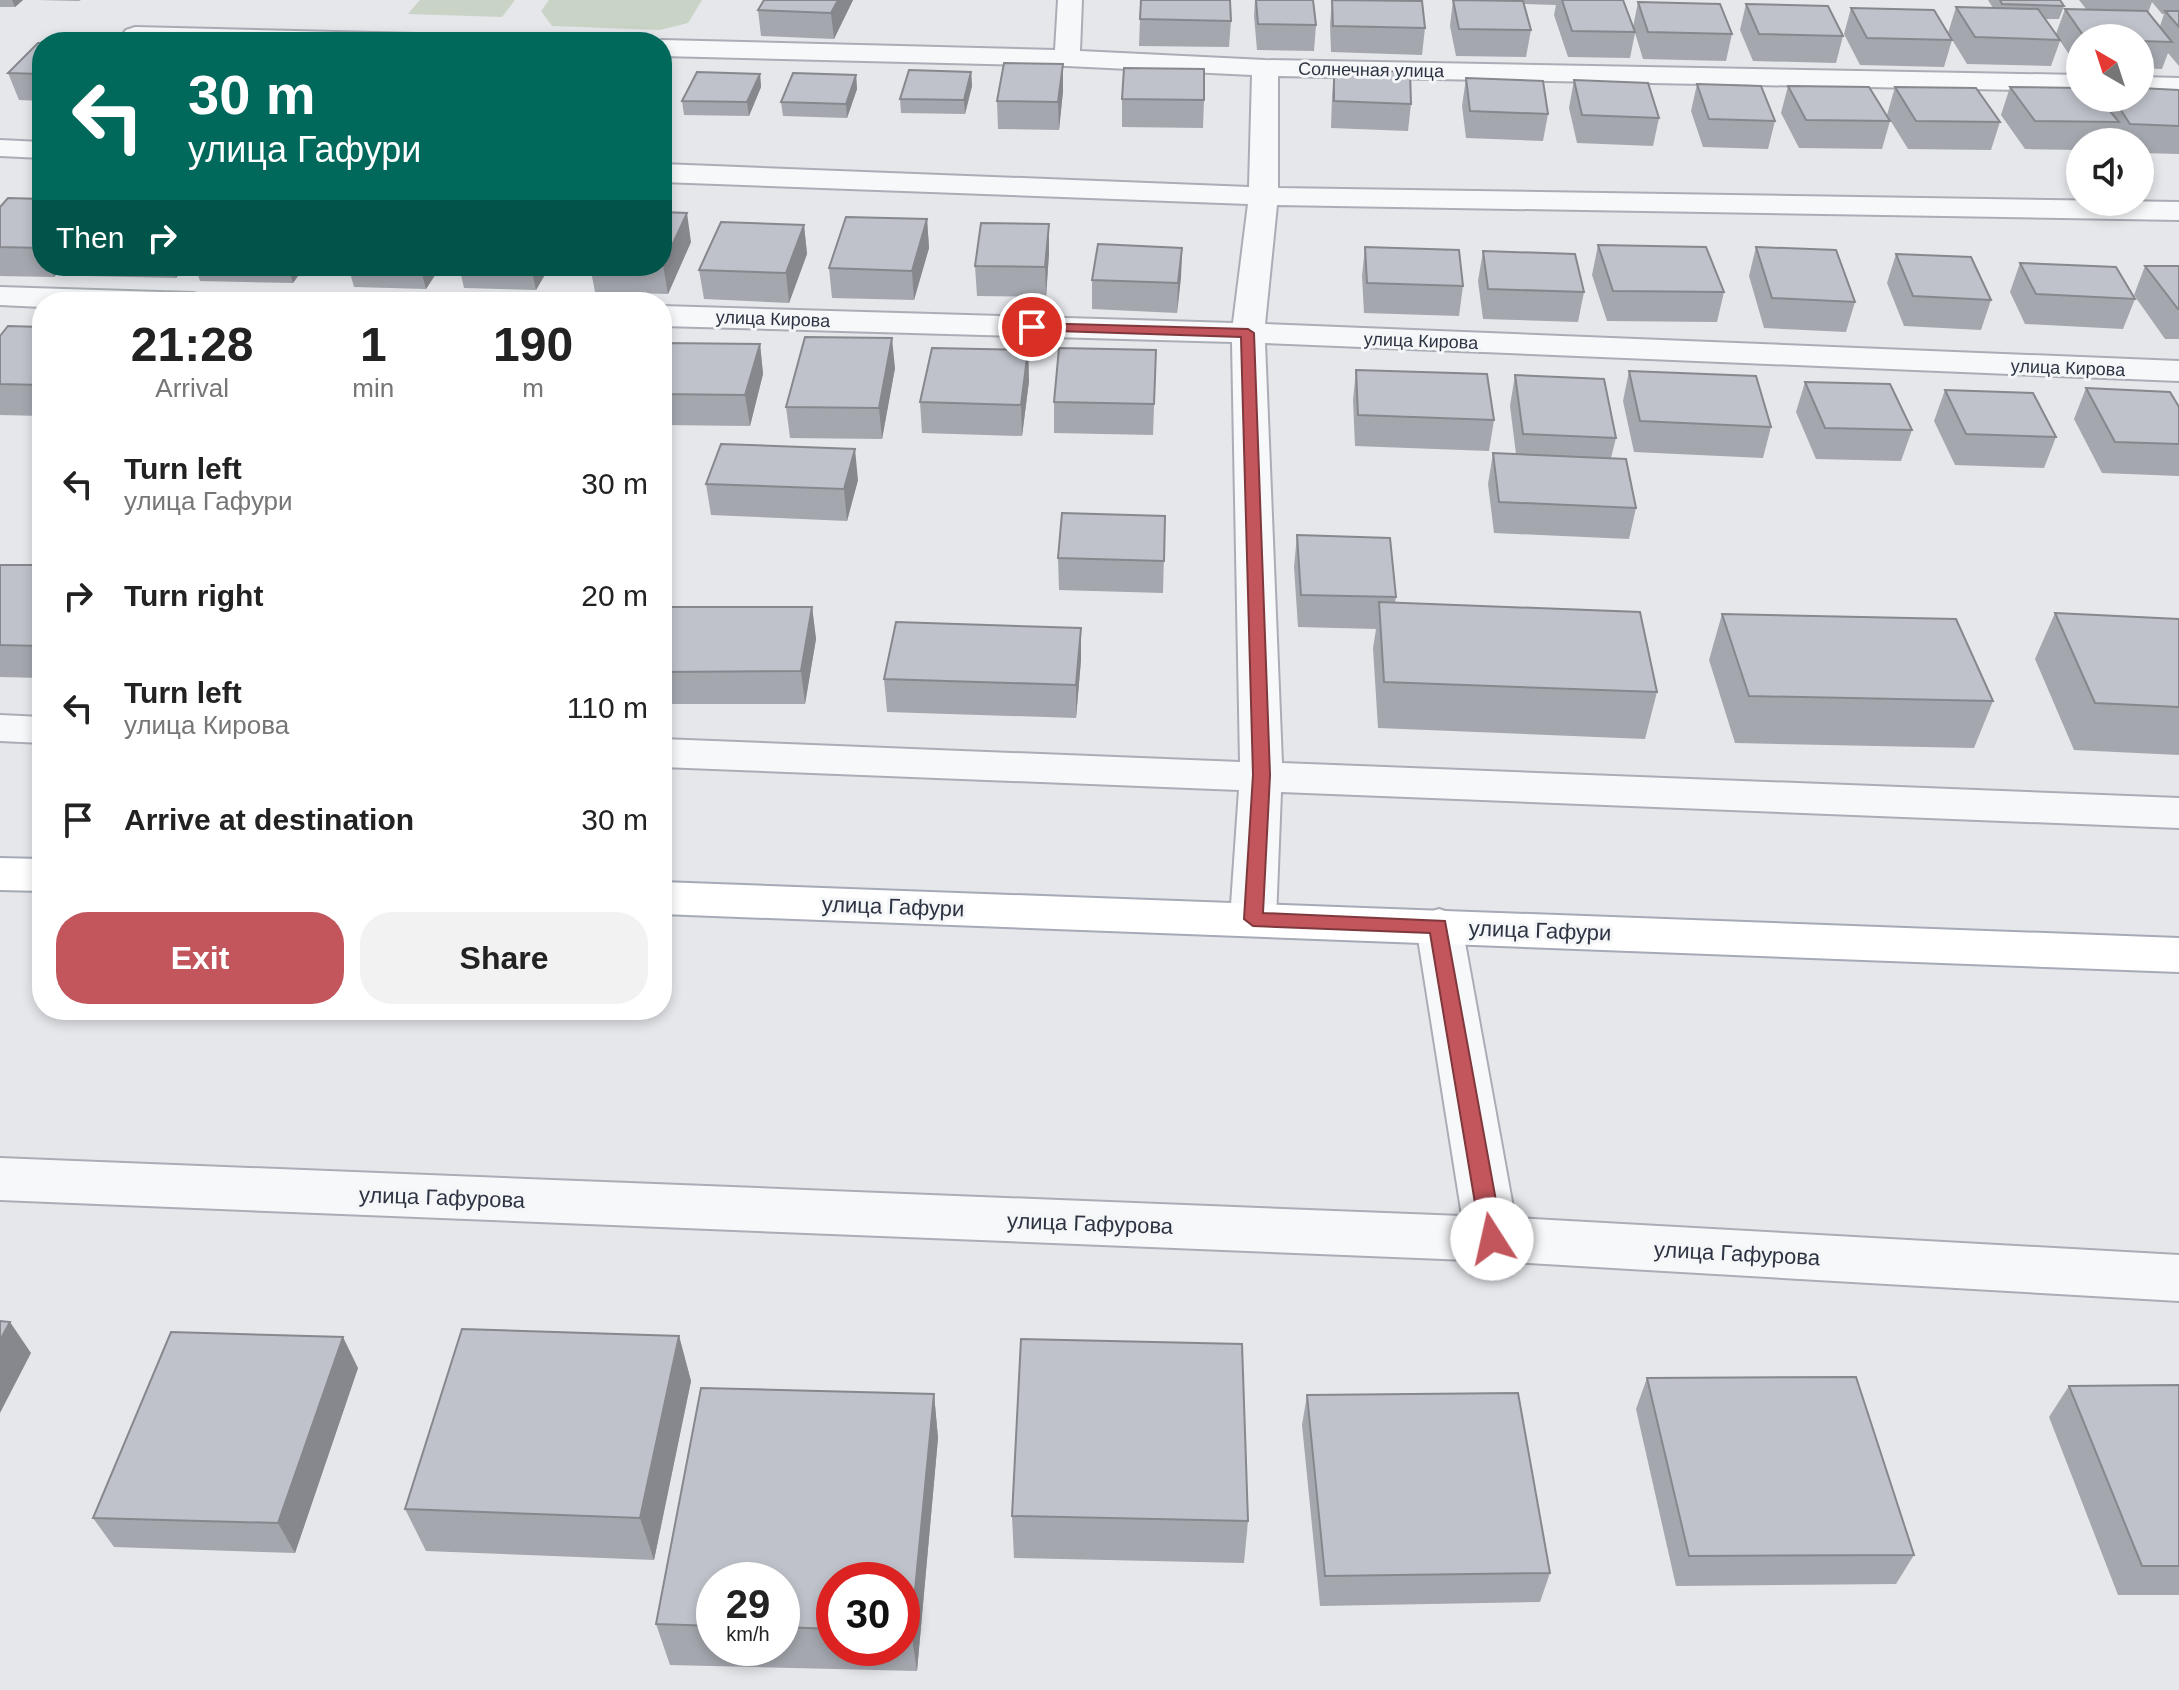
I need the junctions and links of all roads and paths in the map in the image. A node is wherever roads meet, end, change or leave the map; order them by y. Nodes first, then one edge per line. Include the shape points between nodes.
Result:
1 (1070, 0) edge
2 (672, 48) edge
3 (1067, 58) junction
4 (1265, 68) junction
5 (2066, 83) edge
6 (2154, 85) edge
7 (2179, 86) edge
8 (0, 148) edge
9 (32, 150) edge
10 (672, 173) edge
11 (1263, 196) junction
12 (2179, 211) edge
13 (0, 296) edge
14 (32, 297) edge
15 (672, 316) edge
16 (1248, 333) junction
17 (2179, 371) edge
18 (0, 728) edge
19 (32, 730) edge
20 (672, 753) edge
21 (1261, 775) junction
22 (2179, 813) edge
23 (0, 874) edge
24 (32, 875) edge
25 (672, 898) edge
26 (1253, 919) junction
27 (1439, 926) junction
28 (2179, 955) edge
29 (0, 1179) edge
30 (1492, 1239) junction
31 (2179, 1278) edge

1 - 3 street
2 - 3 street, Солнечная улица
3 - 4 street, Солнечная улица
4 - 5 street, Солнечная улица
4 - 11 street
6 - 7 street
8 - 9 street
10 - 11 street
11 - 12 street
11 - 16 street
13 - 14 street
15 - 16 street, улица Кирова
16 - 17 street, улица Кирова
16 - 21 street
18 - 19 street
20 - 21 street
21 - 22 street
21 - 26 street
23 - 24 main road
25 - 26 main road, улица Гафури
26 - 27 main road, улица Гафури
27 - 28 main road, улица Гафури
27 - 30 street
29 - 30 street, улица Гафурова
30 - 31 street, улица Гафурова

